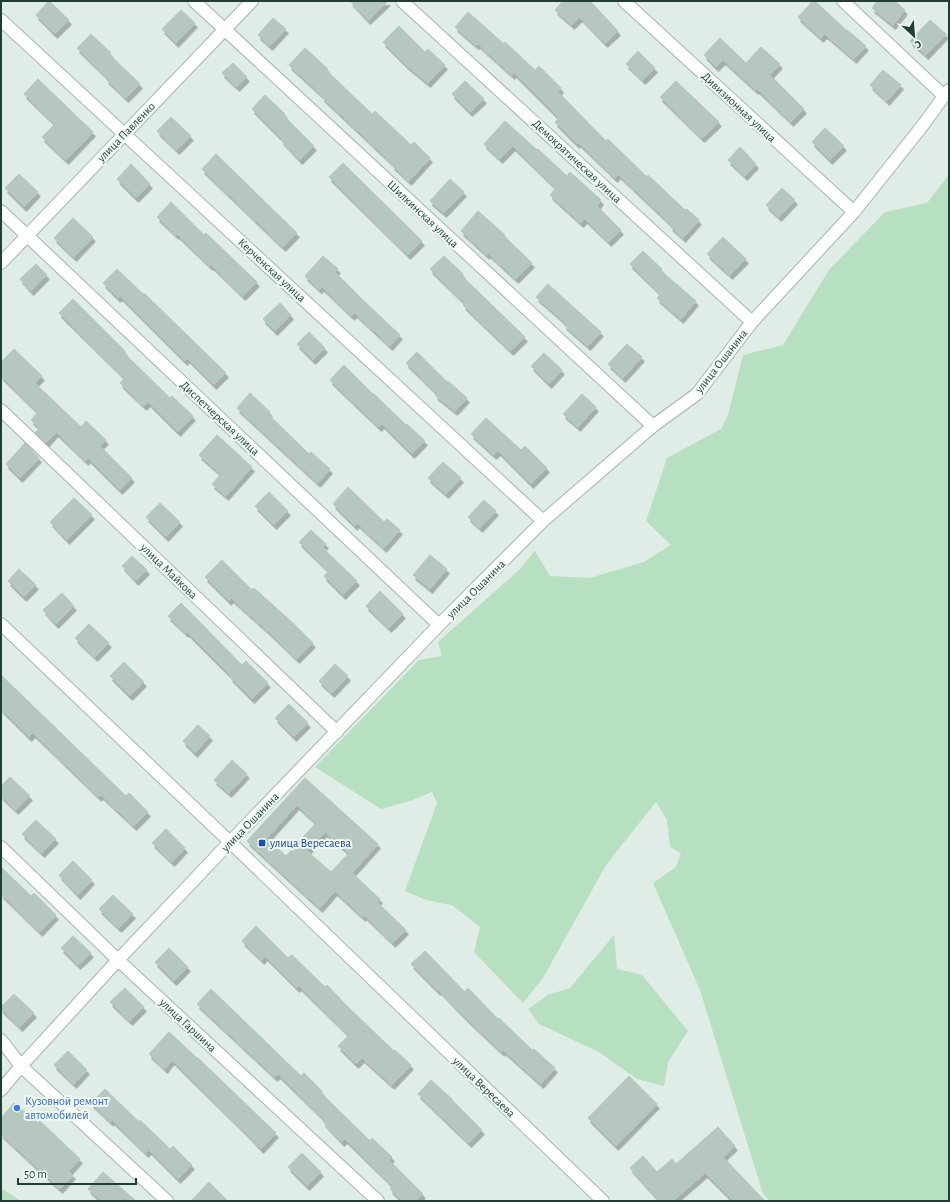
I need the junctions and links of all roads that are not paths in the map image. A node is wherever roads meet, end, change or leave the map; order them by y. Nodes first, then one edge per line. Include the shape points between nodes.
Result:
1 (194, 1) edge
2 (252, 1) edge
3 (402, 1) edge
4 (624, 1) edge
5 (843, 1) edge
6 (1, 20) edge
7 (224, 30) junction
8 (947, 93) edge
9 (124, 133) junction
10 (1, 211) edge
11 (854, 212) junction
12 (27, 235) junction
13 (1, 263) edge
14 (752, 322) junction
15 (1, 410) edge
16 (653, 426) junction
17 (543, 521) junction
18 (1, 624) edge
19 (439, 625) junction
20 (337, 732) junction
21 (230, 842) junction
22 (1, 847) edge
23 (118, 960) junction
24 (1, 1040) edge
25 (22, 1066) junction
26 (1, 1090) edge
27 (167, 1201) edge
28 (378, 1201) edge
29 (602, 1201) edge

1 - 7 street, Шилкинская улица
2 - 7 street, улица Павленко
3 - 14 street, Демократическая улица
4 - 11 street, Дивизионная улица
5 - 8 street
6 - 9 street, Керченская улица
7 - 9 street, улица Павленко
7 - 16 street, Шилкинская улица
8 - 11 street, улица Ошанина
9 - 12 street, улица Павленко
9 - 17 street, Керченская улица
10 - 12 street, Диспетчерская улица
11 - 14 street, улица Ошанина
12 - 13 street, улица Павленко
12 - 19 street, Диспетчерская улица
14 - 16 street, улица Ошанина via 697,394
15 - 20 street, улица Майкова
16 - 17 street, улица Ошанина
17 - 19 street, улица Ошанина
18 - 21 street, улица Вересаева
19 - 20 street, улица Ошанина
20 - 21 street, улица Ошанина
21 - 23 street, улица Ошанина
21 - 29 street, улица Вересаева
22 - 23 street, улица Гаршина
23 - 25 street, улица Ошанина
23 - 28 street, улица Гаршина
24 - 25 street
25 - 26 street, улица Ошанина
25 - 27 street

